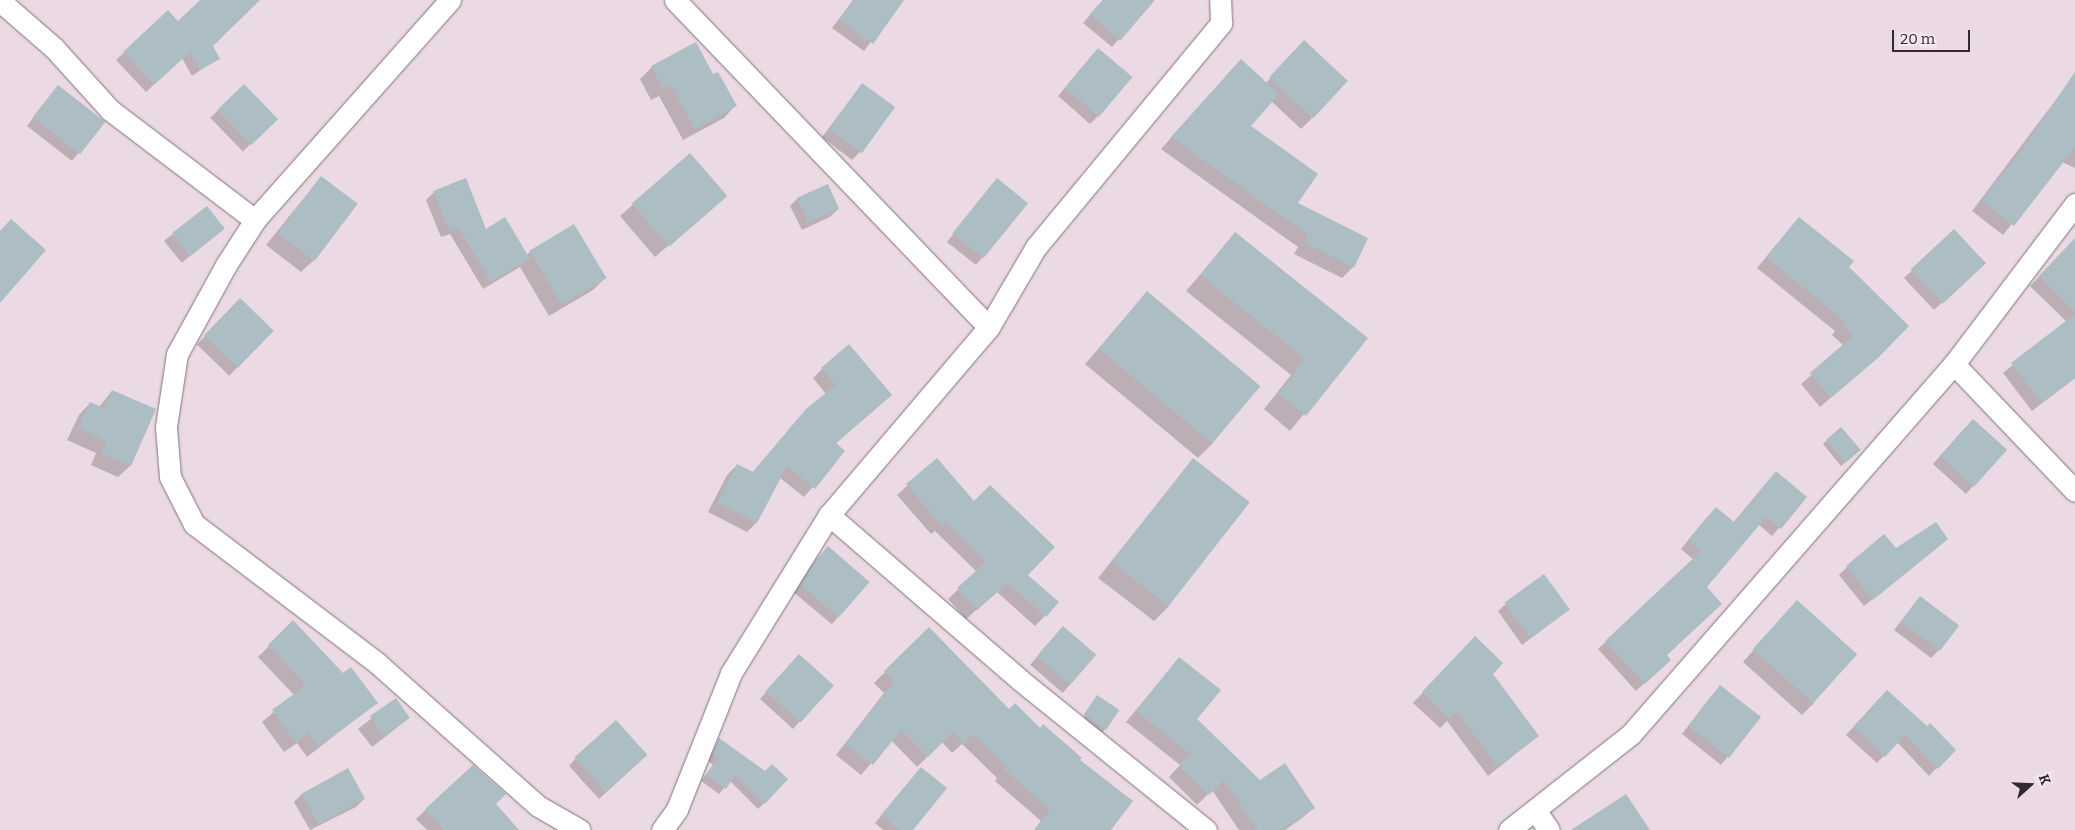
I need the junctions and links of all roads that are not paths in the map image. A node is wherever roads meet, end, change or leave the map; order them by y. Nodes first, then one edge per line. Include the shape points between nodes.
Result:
1 (450, 0) edge
2 (675, 0) edge
3 (1220, 0) edge
4 (0, 1) edge
5 (2075, 204) edge
6 (255, 220) junction
7 (988, 327) junction
8 (1954, 364) junction
9 (2075, 490) edge
10 (829, 515) junction
11 (1535, 810) junction
12 (580, 830) edge
13 (662, 830) edge
14 (1206, 830) edge
15 (1509, 830) edge
16 (1549, 830) edge

1 - 6 street
2 - 7 street
3 - 7 street via 1221,23 1036,247
4 - 6 street via 54,48 110,110
5 - 8 street
6 - 12 street via 177,354 166,427 170,477 194,524 378,663 538,806
7 - 10 street
8 - 9 street
8 - 11 street via 1631,734
10 - 13 street via 731,673 677,809
10 - 14 street via 1020,680
11 - 15 street
11 - 16 street

